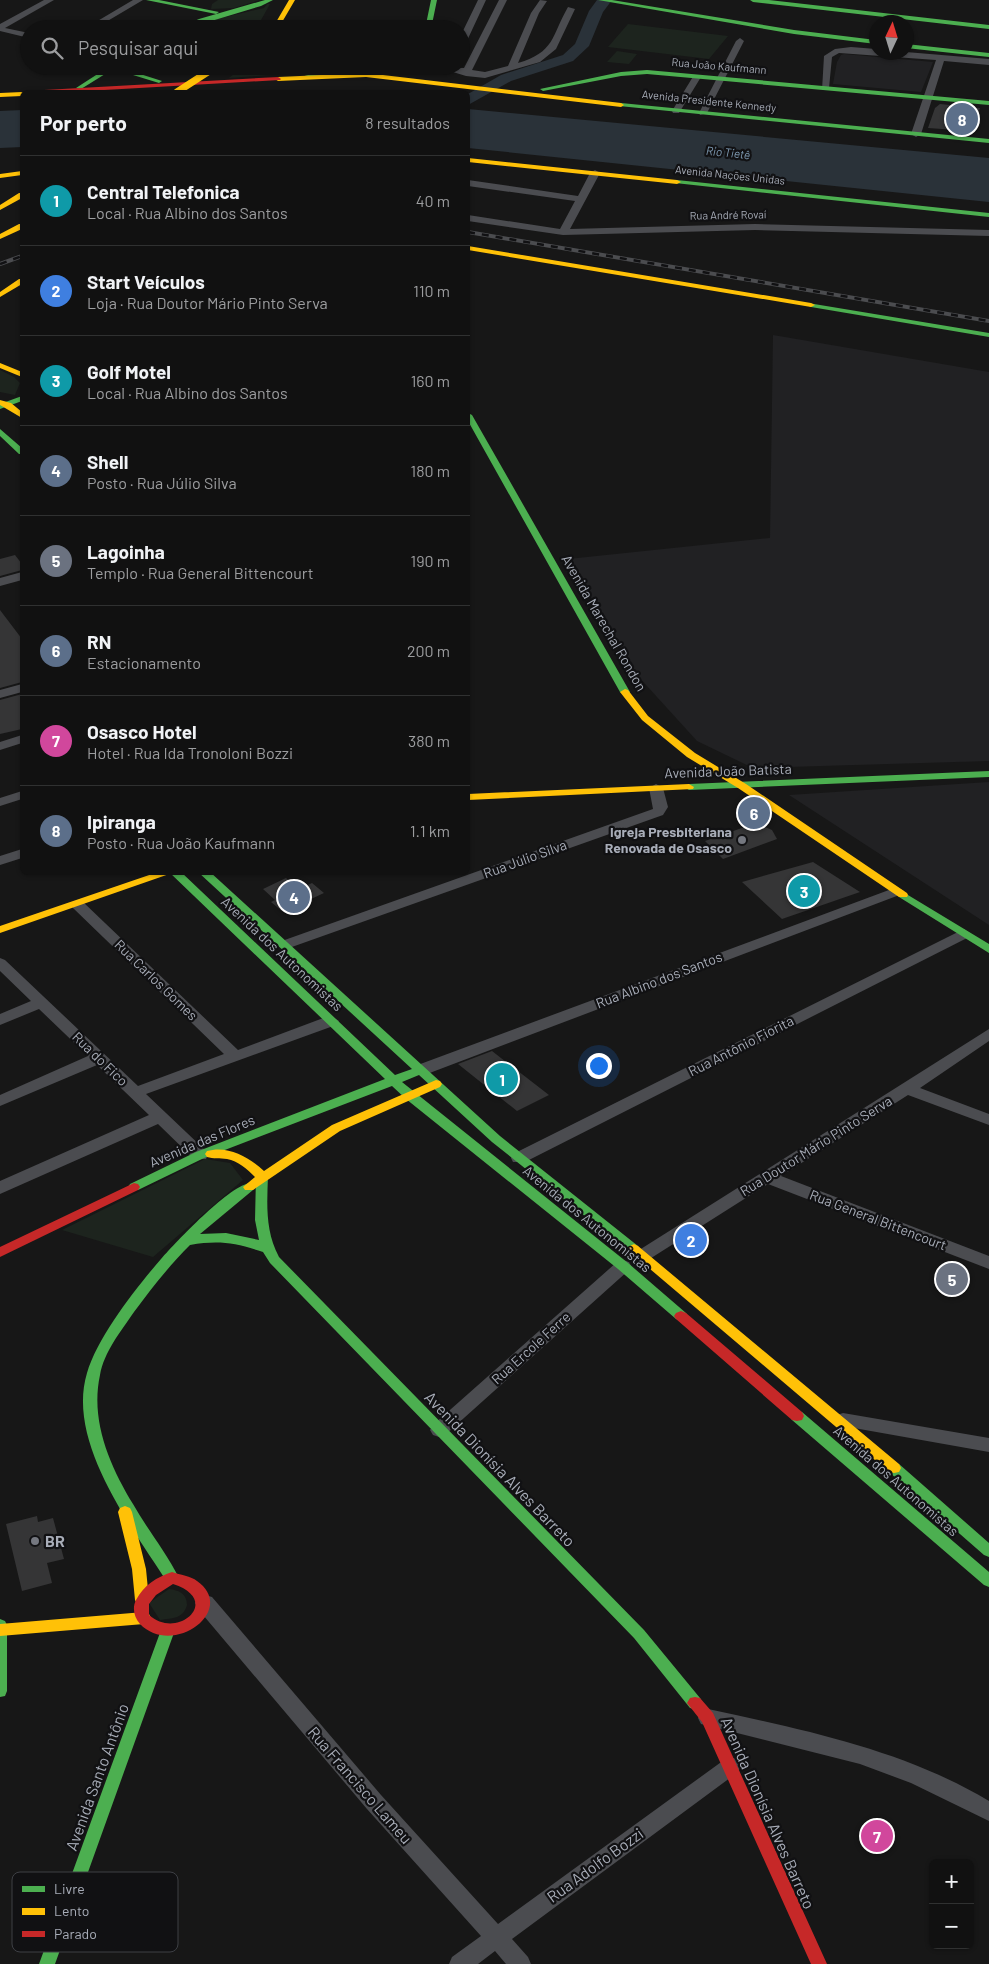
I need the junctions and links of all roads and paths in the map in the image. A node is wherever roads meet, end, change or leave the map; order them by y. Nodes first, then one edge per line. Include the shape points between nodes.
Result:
1 (50, 0) edge
2 (139, 0) edge
3 (150, 0) edge
4 (270, 0) edge
5 (279, 0) edge
6 (292, 0) edge
7 (434, 0) edge
8 (482, 0) edge
9 (503, 0) edge
10 (601, 0) edge
11 (669, 0) edge
12 (753, 0) edge
13 (818, 0) edge
14 (544, 1) dead end
15 (571, 9) dead end
16 (201, 14) junction
17 (774, 16) dead end
18 (989, 19) edge
19 (104, 20) edge
20 (192, 20) edge
21 (269, 20) edge
22 (280, 20) edge
23 (292, 20) edge
24 (430, 20) edge
25 (470, 26) edge
26 (989, 27) edge
27 (0, 28) edge
28 (794, 32) junction
29 (20, 34) edge
30 (869, 37) edge
31 (740, 41) dead end
32 (869, 41) edge
33 (914, 41) edge
34 (914, 47) edge
35 (989, 48) edge
36 (869, 51) edge
37 (914, 55) edge
38 (989, 55) edge
39 (941, 58) junction
40 (989, 62) edge
41 (470, 65) edge
42 (512, 67) junction
43 (470, 74) edge
44 (102, 75) edge
45 (109, 75) edge
46 (137, 75) edge
47 (207, 75) edge
48 (214, 75) edge
49 (274, 75) edge
50 (326, 75) edge
51 (357, 75) edge
52 (432, 75) edge
53 (697, 77) junction
54 (272, 78) junction
55 (720, 79) junction
56 (447, 80) junction
57 (485, 80) junction
58 (427, 82) junction
59 (260, 84) junction
60 (176, 88) edge
61 (825, 88) junction
62 (80, 90) edge
63 (81, 90) edge
64 (105, 90) edge
65 (111, 90) edge
66 (196, 90) edge
67 (20, 94) edge
68 (0, 95) edge
69 (927, 98) junction
70 (989, 104) edge
71 (676, 110) junction
72 (703, 113) junction
73 (916, 134) junction
74 (989, 141) edge
75 (470, 160) edge
76 (20, 173) edge
77 (595, 173) junction
78 (0, 176) edge
79 (470, 183) edge
80 (20, 196) edge
81 (581, 199) junction
82 (20, 205) edge
83 (0, 208) edge
84 (989, 215) edge
85 (0, 216) edge
86 (470, 218) edge
87 (20, 227) edge
88 (563, 232) junction
89 (989, 233) edge
90 (0, 237) edge
91 (470, 243) edge
92 (470, 248) edge
93 (20, 273) edge
94 (20, 282) edge
95 (0, 285) edge
96 (0, 295) edge
97 (989, 329) edge
98 (989, 335) edge
99 (0, 365) edge
100 (20, 374) edge
101 (20, 399) edge
102 (3, 405) edge
103 (20, 415) edge
104 (470, 419) edge
105 (0, 432) edge
106 (20, 450) edge
107 (20, 577) edge
108 (0, 582) edge
109 (20, 689) edge
110 (0, 694) edge
111 (20, 740) edge
112 (0, 746) edge
113 (989, 774) edge
114 (742, 786) junction
115 (656, 788) junction
116 (20, 796) edge
117 (470, 797) edge
118 (0, 802) edge
119 (20, 854) edge
120 (0, 861) edge
121 (163, 875) edge
122 (175, 875) edge
123 (206, 875) edge
124 (897, 891) junction
125 (78, 904) junction
126 (0, 930) edge
127 (964, 934) junction
128 (284, 945) junction
129 (989, 949) edge
130 (0, 963) edge
131 (43, 1002) junction
132 (0, 1020) edge
133 (331, 1021) junction
134 (986, 1039) edge
135 (234, 1055) junction
136 (98, 1058) junction
137 (421, 1070) junction
138 (395, 1080) junction
139 (436, 1084) junction
140 (907, 1089) junction
141 (134, 1092) junction
142 (359, 1093) junction
143 (410, 1096) junction
144 (0, 1101) edge
145 (161, 1116) junction
146 (326, 1119) dead end
147 (989, 1120) edge
148 (308, 1132) dead end
149 (200, 1155) junction
150 (519, 1158) junction
151 (262, 1176) junction
152 (766, 1177) junction
153 (0, 1188) edge
154 (186, 1241) junction
155 (265, 1248) junction
156 (0, 1252) edge
157 (642, 1256) junction
158 (989, 1264) edge
159 (623, 1266) junction
160 (837, 1419) junction
161 (439, 1430) junction
162 (989, 1446) edge
163 (121, 1492) junction
164 (989, 1551) edge
165 (172, 1578) junction
166 (989, 1581) edge
167 (142, 1600) junction
168 (205, 1603) junction
169 (144, 1618) junction
170 (0, 1629) edge
171 (168, 1630) junction
172 (0, 1690) edge
173 (708, 1718) junction
174 (731, 1766) junction
175 (989, 1812) edge
176 (80, 1872) edge
177 (497, 1937) junction
178 (51, 1952) edge
179 (47, 1964) edge
180 (460, 1964) edge
181 (520, 1964) edge
182 (819, 1964) edge

1 - 27 street
2 - 19 street
3 - 16 main road
4 - 16 main road via 229,13
5 - 21 main road
6 - 22 main road
6 - 23 main road
7 - 24 main road
8 - 25 street
9 - 41 street
10 - 28 main road
11 - 17 main road
12 - 26 main road
13 - 18 main road
14 - 42 street
15 - 42 street via 552,49 537,60
16 - 20 main road
27 - 29 street
28 - 30 main road
28 - 32 main road
31 - 55 street
33 - 35 main road
34 - 38 main road
36 - 61 street via 831,53
37 - 39 street
39 - 40 street
39 - 69 street
42 - 57 street
43 - 57 street
44 - 62 main road
45 - 63 main road
46 - 60 main road
47 - 60 main road, bridge
48 - 66 main road
49 - 54 main road
50 - 54 main road, Avenida Presidente Kennedy
51 - 58 main road, Avenida Presidente Kennedy
52 - 56 main road
53 - 55 main road, Rua João Kaufmann
53 - 57 main road, Rua João Kaufmann via 632,71 557,87 515,88
53 - 71 street
54 - 59 main road
54 - 60 main road, Avenida Presidente Kennedy
55 - 61 main road, Rua João Kaufmann
55 - 72 street
56 - 57 main road, Rua João Kaufmann
56 - 58 main road, Avenida Presidente Kennedy
58 - 59 main road, Avenida Presidente Kennedy via 393,88
58 - 71 main road, Avenida Presidente Kennedy
59 - 64 main road, Avenida Presidente Kennedy
60 - 65 main road, Avenida Presidente Kennedy
61 - 69 main road, Rua João Kaufmann
67 - 68 main road
69 - 70 main road, Rua João Kaufmann
69 - 73 street
71 - 72 main road, Avenida Presidente Kennedy
72 - 73 main road, Avenida Presidente Kennedy
73 - 74 main road, Avenida Presidente Kennedy
75 - 77 main road, Avenida Nações Unidas
76 - 78 main road
77 - 81 street
77 - 84 main road, Avenida Nações Unidas
79 - 81 street
80 - 83 main road
81 - 88 street
82 - 85 main road
86 - 88 street, Rua André Rovaí
87 - 90 main road
88 - 89 street, Rua André Rovaí via 764,227
91 - 97 main road
92 - 98 main road
93 - 95 main road
94 - 96 main road
99 - 100 main road
101 - 102 main road
102 - 103 main road
104 - 114 main road, Avenida Marechal Rondon via 630,701 663,736
105 - 106 main road
107 - 108 street
109 - 110 street
111 - 112 street
113 - 114 main road, Avenida João Batista
114 - 115 main road, Avenida João Batista
114 - 124 main road, Avenida Marechal Rondon
115 - 117 main road, Avenida João Batista
115 - 128 street, Rua Júlio Silva via 661,808 658,812
116 - 118 street
119 - 120 street
121 - 125 main road
122 - 133 main road, Avenida dos Autonomistas
123 - 128 main road, Avenida dos Autonomistas
124 - 127 main road, Avenida Marechal Rondon
124 - 137 street, Rua Albino dos Santos
125 - 126 main road
125 - 135 street, Rua Carlos Gomes
127 - 129 main road, Avenida Marechal Rondon
127 - 150 street, Rua Antônio Fiorita
128 - 137 main road, Avenida dos Autonomistas
130 - 131 street, Rua do Fico
131 - 132 street
131 - 136 street, Rua do Fico
133 - 135 street
133 - 138 main road, Avenida dos Autonomistas
134 - 140 street, Rua Doutor Mário Pinto Serva
135 - 141 street
136 - 141 street, Rua do Fico
136 - 144 street
137 - 138 main road, Avenida das Flores
137 - 139 main road, Avenida dos Autonomistas
138 - 142 main road, Avenida das Flores
138 - 143 main road, Avenida dos Autonomistas
139 - 143 main road
139 - 150 main road, Avenida dos Autonomistas
140 - 147 street
140 - 152 street, Rua Doutor Mário Pinto Serva
141 - 145 street, Rua do Fico
142 - 146 main road
142 - 149 main road, Avenida das Flores
143 - 151 main road via 337,1127
143 - 159 main road, Avenida dos Autonomistas
145 - 149 street, Rua do Fico
145 - 153 street
148 - 151 main road
149 - 151 main road via 225,1153 240,1156
149 - 156 main road, Avenida das Flores
150 - 157 main road, Avenida dos Autonomistas
151 - 154 main road via 216,1212
151 - 155 main road, Avenida Dionísia Alves Barreto via 259,1217
152 - 157 street, Rua Doutor Mário Pinto Serva
152 - 158 street, Rua General Bittencourt
154 - 155 main road via 223,1235 240,1237
154 - 163 main road via 129,1310 106,1345 96,1370 90,1395 92,1422 100,1451
155 - 161 main road, Avenida Dionísia Alves Barreto
157 - 160 main road, Avenida dos Autonomistas
159 - 161 street, Rua Ercole Ferre
159 - 166 main road, Avenida dos Autonomistas
160 - 162 street
160 - 164 main road, Avenida dos Autonomistas
161 - 173 main road, Avenida Dionísia Alves Barreto via 638,1634
163 - 165 main road
163 - 167 main road via 139,1569
165 - 167 main road via 153,1585
165 - 168 main road via 196,1584
167 - 169 main road
168 - 171 main road via 193,1623
168 - 177 street, Rua Francisco Lameu via 374,1802
169 - 170 main road
169 - 171 main road via 153,1626
170 - 172 main road
171 - 176 main road, Avenida Santo Antônio
173 - 174 main road, Avenida Dionísia Alves Barreto
173 - 175 street via 867,1756 924,1778
174 - 177 street, Rua Adolfo Bozzi
174 - 182 main road, Avenida Dionísia Alves Barreto
177 - 180 street, Rua Adolfo Bozzi
177 - 181 street, Rua Francisco Lameu
178 - 179 main road, Avenida Santo Antônio

